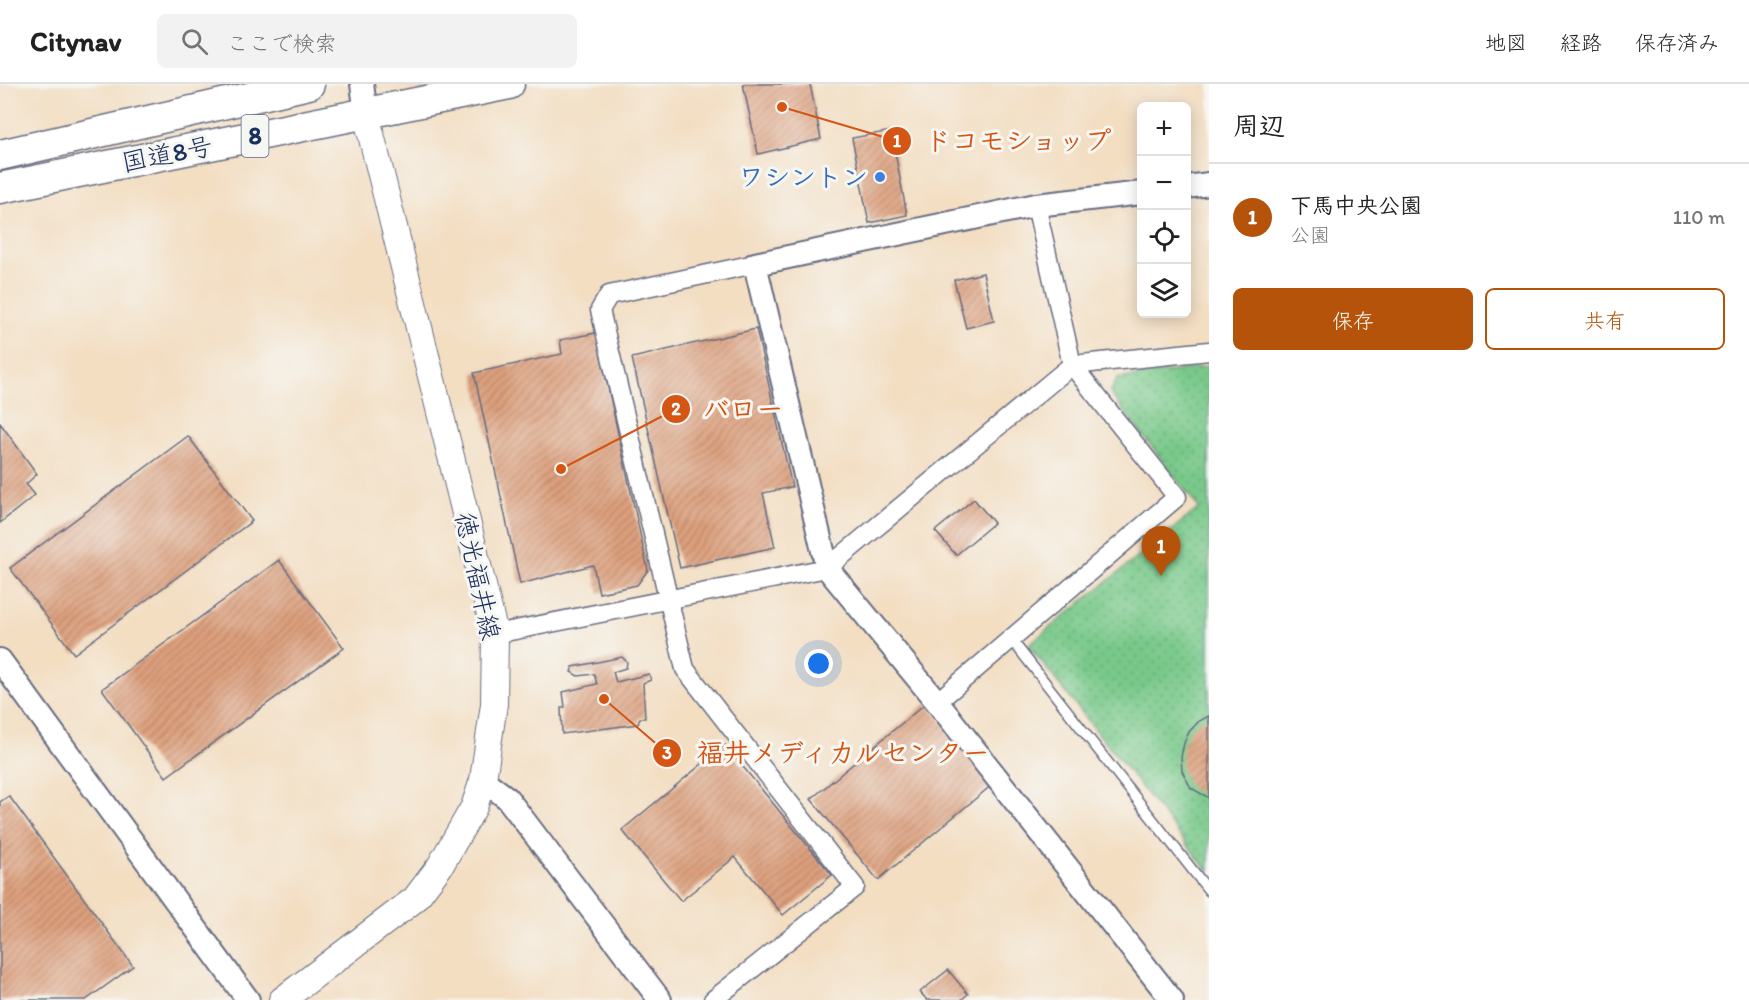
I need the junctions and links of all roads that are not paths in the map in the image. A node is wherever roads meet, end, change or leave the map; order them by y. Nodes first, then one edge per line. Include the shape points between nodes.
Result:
1 (309, 84) edge
2 (362, 84) edge
3 (510, 84) edge
4 (366, 114) junction
5 (0, 155) edge
6 (1209, 184) edge
7 (1191, 186) edge
8 (0, 188) edge
9 (1137, 194) edge
10 (1036, 206) junction
11 (755, 264) junction
12 (1209, 351) edge
13 (1072, 365) junction
14 (827, 568) junction
15 (668, 600) junction
16 (495, 634) junction
17 (1011, 639) junction
18 (0, 660) edge
19 (937, 702) junction
20 (483, 780) junction
21 (1209, 891) edge
22 (248, 1000) edge
23 (282, 1000) edge
24 (660, 1000) edge
25 (713, 1000) edge
26 (1172, 1000) edge

1 - 5 highway, 国道8号 / 8
2 - 4 street
3 - 4 highway, 国道8号 / 8
4 - 8 highway, 国道8号 / 8
4 - 16 main road, 徳光福井線
6 - 7 street
9 - 10 street
10 - 11 street
10 - 13 street
11 - 14 street
11 - 15 street via 609,295 600,310
12 - 13 street
13 - 14 street
13 - 17 street via 1177,497
14 - 15 street
14 - 19 street
15 - 16 street
15 - 25 street via 685,669 855,887
16 - 20 main road, 徳光福井線 via 494,704
17 - 19 street
17 - 21 lane
18 - 22 street
19 - 26 street
20 - 23 main road, 徳光福井線 via 469,817 441,866 415,899
20 - 24 street via 507,798

